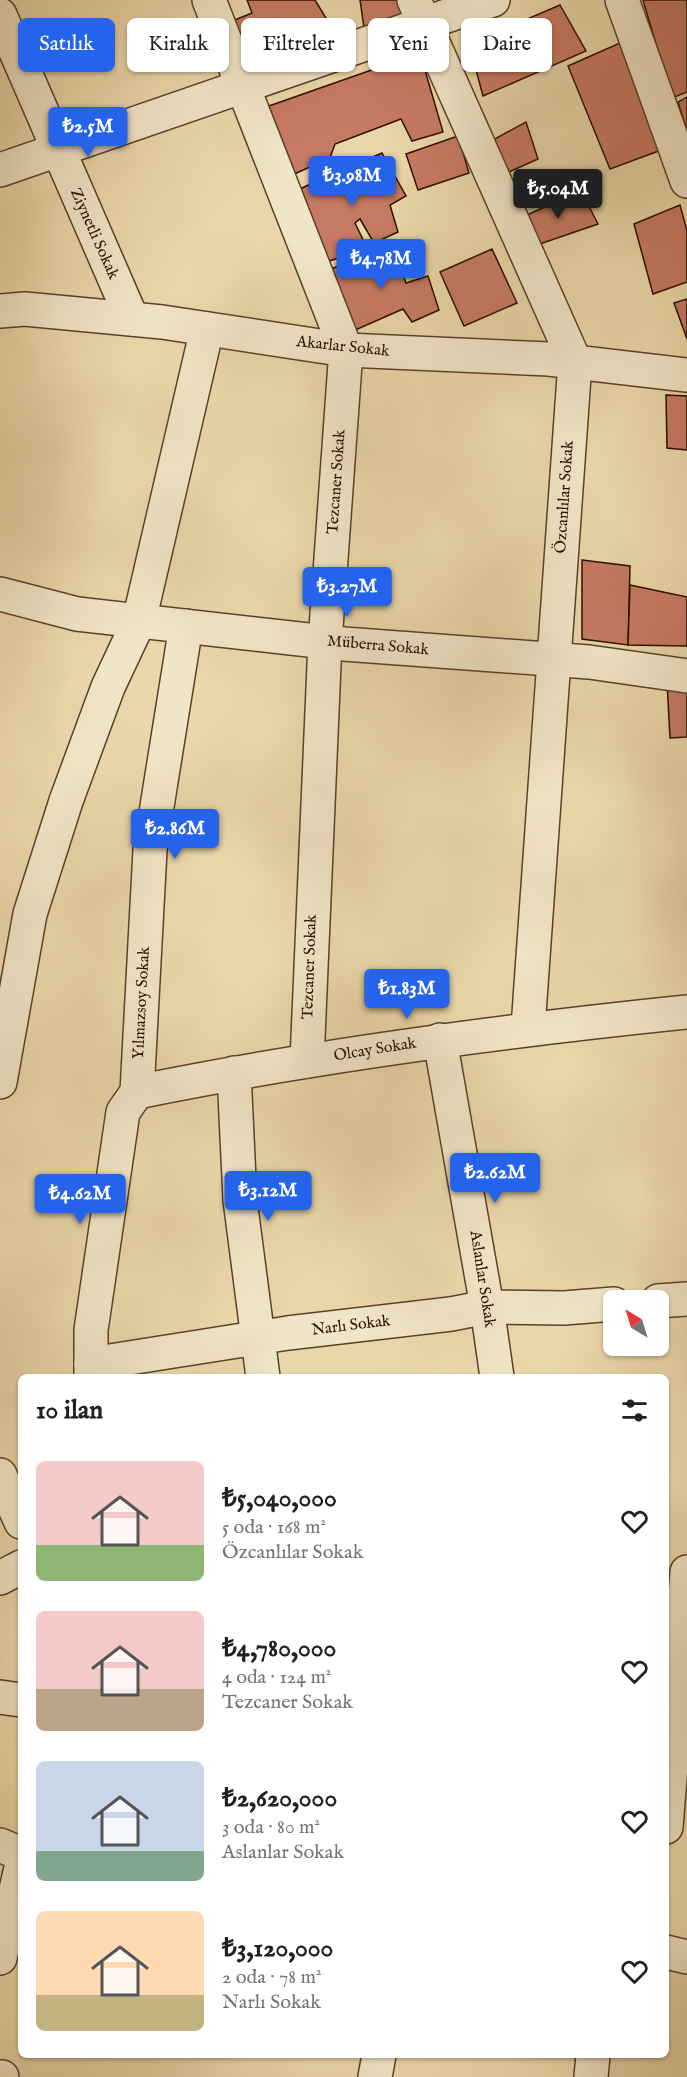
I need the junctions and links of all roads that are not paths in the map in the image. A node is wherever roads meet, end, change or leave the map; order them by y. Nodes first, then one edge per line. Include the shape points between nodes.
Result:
1 (209, 0) edge
2 (493, 0) edge
3 (622, 0) edge
4 (419, 11) edge
5 (0, 15) edge
6 (244, 86) junction
7 (56, 148) junction
8 (0, 170) edge
9 (687, 181) edge
10 (0, 311) edge
11 (132, 319) junction
12 (207, 329) junction
13 (346, 350) junction
14 (575, 363) junction
15 (687, 375) edge
16 (0, 594) edge
17 (139, 621) junction
18 (186, 626) junction
19 (325, 642) junction
20 (554, 659) junction
21 (687, 675) edge
22 (687, 1012) edge
23 (528, 1028) junction
24 (440, 1040) junction
25 (307, 1061) junction
26 (234, 1073) junction
27 (0, 1082) edge
28 (137, 1092) junction
29 (687, 1299) edge
30 (669, 1300) edge
31 (603, 1305) edge
32 (487, 1307) junction
33 (256, 1338) junction
34 (91, 1371) edge
35 (262, 1374) edge
36 (497, 1374) edge
37 (0, 1475) edge
38 (18, 1515) edge
39 (18, 1569) edge
40 (687, 1572) edge
41 (0, 1578) edge
42 (0, 1697) edge
43 (18, 1700) edge
44 (676, 1707) edge
45 (669, 1791) edge
46 (0, 1845) edge
47 (18, 1853) edge
48 (18, 1881) edge
49 (669, 1953) edge
50 (687, 1957) edge
51 (0, 1958) edge
52 (378, 2058) edge
53 (593, 2058) edge
54 (375, 2077) edge
55 (591, 2077) edge

1 - 6 street, Tezcaner Sokak
2 - 4 street
3 - 9 street
4 - 6 street
4 - 14 street, Özcanlılar Sokak
5 - 7 street, Ziynetli Sokak
6 - 7 street
6 - 13 street, Tezcaner Sokak
7 - 8 street
7 - 11 street, Ziynetli Sokak
10 - 11 street, Akarlar Sokak via 25,309
11 - 12 street, Akarlar Sokak
12 - 13 street, Akarlar Sokak
12 - 17 street
13 - 14 street, Akarlar Sokak
13 - 19 street, Tezcaner Sokak
14 - 15 street, Akarlar Sokak
14 - 20 street, Özcanlılar Sokak
16 - 17 street, Müberra Sokak via 77,614
17 - 18 street, Müberra Sokak
17 - 27 street via 108,687 30,914
18 - 19 street, Müberra Sokak
18 - 28 street, Yılmazsoy Sokak via 150,850
19 - 20 street, Müberra Sokak
19 - 25 street, Tezcaner Sokak
20 - 21 street, Müberra Sokak
20 - 23 street, Özcanlılar Sokak
22 - 23 street, Olcay Sokak
23 - 24 street, Olcay Sokak
24 - 25 street, Olcay Sokak
24 - 32 street, Aslanlar Sokak
25 - 26 street, Olcay Sokak
26 - 28 street, Olcay Sokak
26 - 33 street via 240,1200
28 - 34 street, Yılmazsoy Sokak via 123,1112 91,1330
29 - 30 street
31 - 32 street, Narlı Sokak
32 - 33 street, Narlı Sokak
32 - 36 street, Aslanlar Sokak
33 - 34 street, Narlı Sokak
33 - 35 street
37 - 38 street
39 - 41 street
40 - 44 street
42 - 43 street
44 - 45 street
46 - 47 street
48 - 51 street
49 - 50 street
52 - 54 street
53 - 55 street

